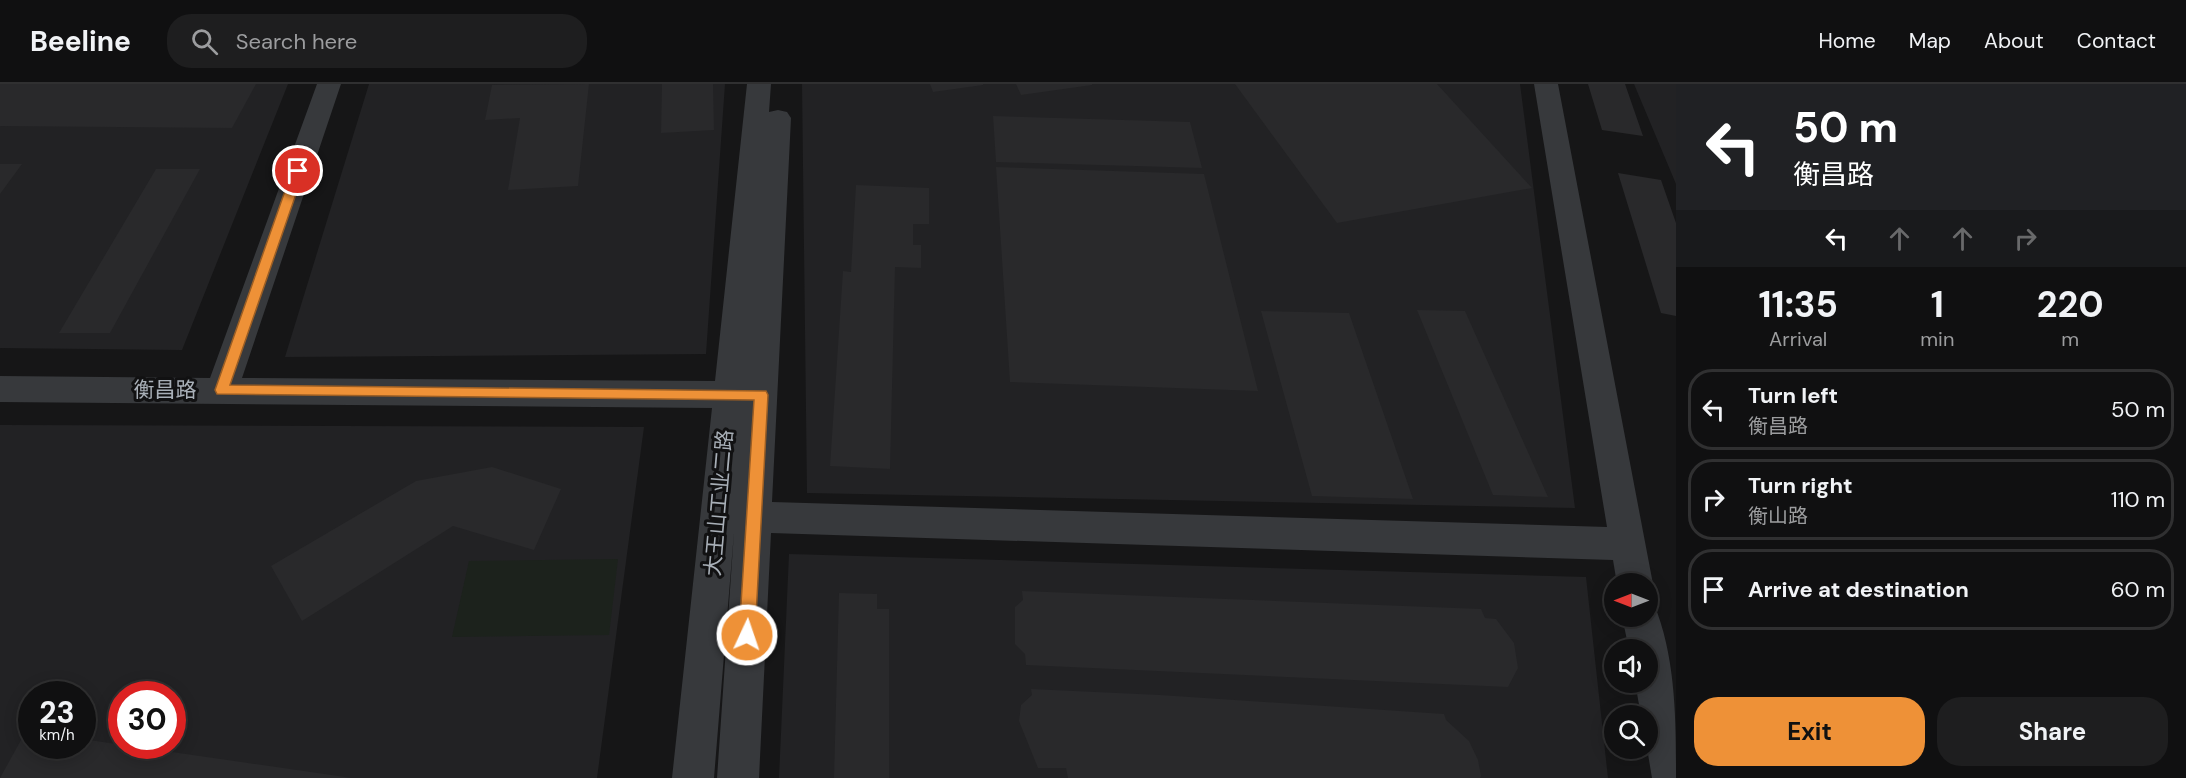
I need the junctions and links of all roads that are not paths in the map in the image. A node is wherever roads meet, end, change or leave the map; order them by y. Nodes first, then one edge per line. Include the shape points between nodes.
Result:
1 (328, 84) edge
2 (759, 84) edge
3 (780, 84) edge
4 (1546, 84) edge
5 (0, 389) edge
6 (222, 390) junction
7 (745, 394) junction
8 (718, 516) junction
9 (754, 516) junction
10 (1627, 544) junction
11 (1633, 573) edge
12 (1643, 627) edge
13 (693, 778) edge
14 (738, 778) edge
15 (1673, 778) edge

1 - 6 street
2 - 7 street, 大王山工业二路
3 - 7 street, 大王山工业二路
4 - 10 street
5 - 6 street, 衡昌路
6 - 7 street, 衡昌路
7 - 8 street, 大王山工业二路
7 - 9 street, 大王山工业二路
8 - 9 street
8 - 13 street, 大王山工业二路
9 - 10 street
9 - 14 street, 大王山工业二路
10 - 11 street
12 - 15 street

